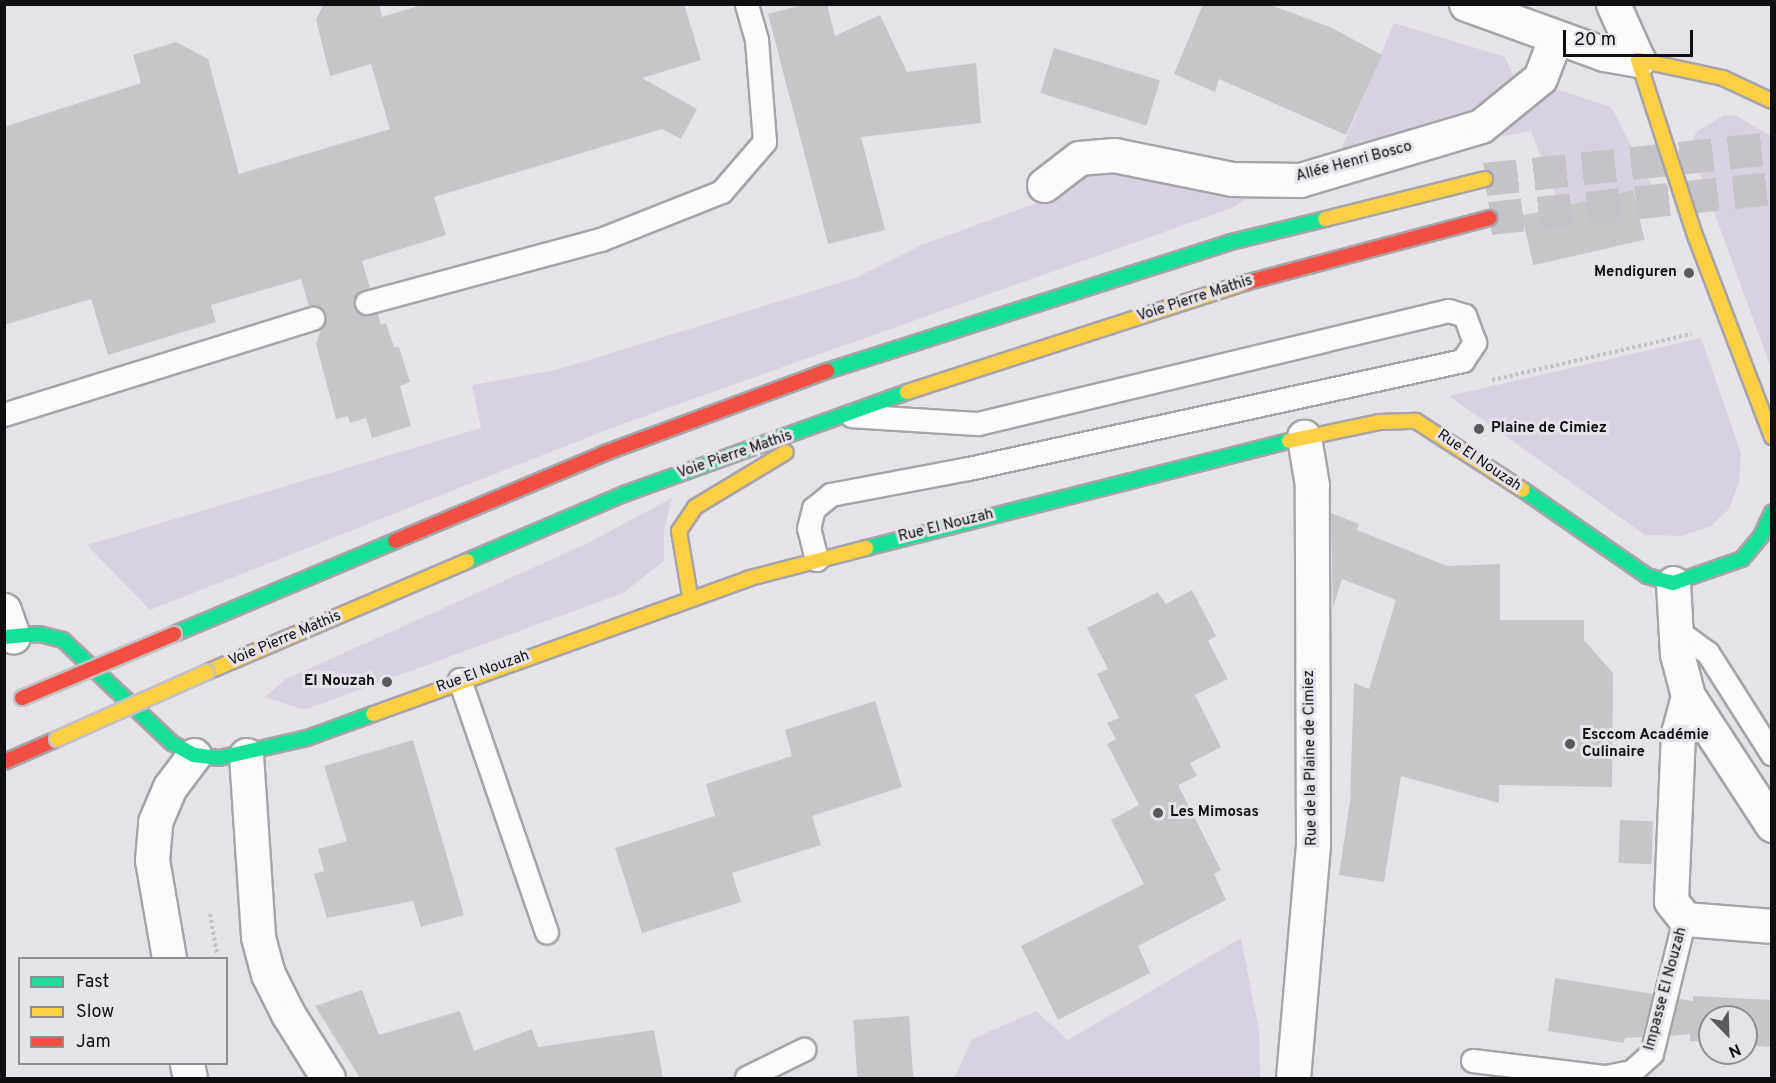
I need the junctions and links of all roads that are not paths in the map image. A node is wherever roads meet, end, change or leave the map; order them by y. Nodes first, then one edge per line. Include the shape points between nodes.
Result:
1 (747, 4) edge
2 (1466, 4) edge
3 (1613, 4) edge
4 (1556, 37) junction
5 (1638, 60) junction
6 (1772, 101) edge
7 (1485, 179) tunnel mouth
8 (1044, 185) dead end
9 (1490, 218) tunnel mouth
10 (368, 303) dead end
11 (313, 319) dead end
12 (4, 415) edge
13 (848, 416) junction
14 (1304, 437) junction
15 (1772, 437) edge
16 (1772, 512) edge
17 (817, 560) junction
18 (1673, 582) junction
19 (690, 596) junction
20 (7, 628) edge
21 (1676, 630) junction
22 (460, 680) junction
23 (1688, 696) junction
24 (4, 705) edge
25 (1772, 754) edge
26 (194, 755) junction
27 (246, 755) junction
28 (4, 762) edge
29 (1772, 825) edge
30 (1685, 919) junction
31 (1772, 926) edge
32 (547, 932) dead end
33 (169, 957) edge
34 (804, 1050) dead end
35 (1473, 1061) dead end
36 (328, 1078) edge
37 (747, 1078) edge
38 (1293, 1078) edge

1 - 10 lane via 757,40 765,142 722,192 601,240
2 - 4 street
3 - 5 street
4 - 5 street
4 - 8 street, Allée Henri Bosco via 1540,78 1481,126 1300,180 1232,178 1114,155 1079,158
5 - 6 main road via 1723,78
5 - 15 main road via 1696,238
7 - 24 main road, bridge via 1231,242 888,349 605,453
9 - 13 main road, Voie Pierre Mathis via 1244,283 900,394
11 - 12 lane
13 - 17 lane via 978,424 1449,311 1465,316 1475,343 1462,361 969,469 831,495 814,509 809,529
13 - 19 main road via 695,507 679,531 679,552
13 - 28 main road, Voie Pierre Mathis, bridge via 624,494
14 - 17 main road, Rue El Nouzah
14 - 18 main road, Rue El Nouzah via 1379,422 1416,421 1446,435 1622,563 1647,576
14 - 38 street, Rue de la Plaine de Cimiez via 1312,485 1314,845
16 - 18 main road via 1761,536 1742,559
17 - 19 main road, Rue El Nouzah
18 - 21 street
19 - 22 main road, Rue El Nouzah
20 - 26 main road via 63,640 153,728
21 - 23 street
21 - 25 lane via 1708,653
22 - 27 main road, Rue El Nouzah via 307,738
22 - 32 lane
23 - 29 street
23 - 30 street via 1678,733 1671,901
26 - 27 main road, Rue El Nouzah
26 - 33 street via 170,787 154,822 152,860
27 - 36 street via 258,937 283,1004
30 - 31 street
30 - 35 lane, Impasse El Nouzah via 1652,1054 1632,1072 1606,1077
34 - 37 lane

